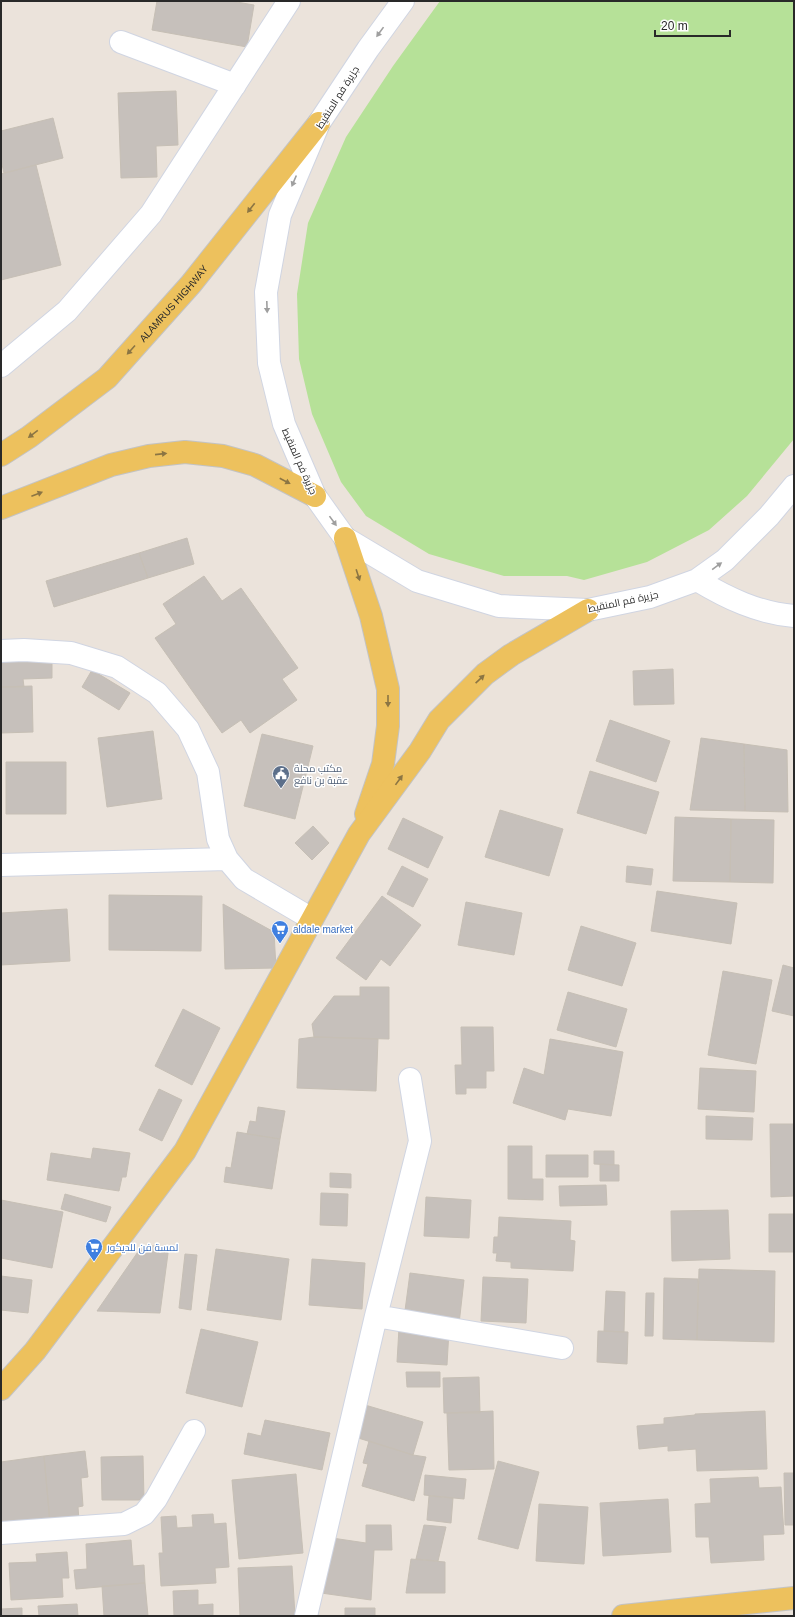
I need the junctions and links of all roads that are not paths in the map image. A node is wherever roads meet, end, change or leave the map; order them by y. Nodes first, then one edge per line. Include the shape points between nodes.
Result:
1 (289, 1) edge
2 (403, 1) edge
3 (121, 42) dead end
4 (236, 85) junction
5 (319, 123) junction
6 (1, 366) edge
7 (1, 455) edge
8 (794, 486) edge
9 (315, 496) junction
10 (1, 508) edge
11 (346, 538) junction
12 (697, 580) junction
13 (588, 610) junction
14 (794, 616) edge
15 (1, 651) edge
16 (359, 834) junction
17 (227, 859) junction
18 (1, 865) edge
19 (312, 920) junction
20 (410, 1079) dead end
21 (376, 1316) junction
22 (562, 1348) dead end
23 (1, 1388) edge
24 (194, 1431) dead end
25 (1, 1533) edge
26 (794, 1598) edge
27 (306, 1616) edge
28 (623, 1616) edge

1 - 4 street
2 -> 5 street, جزيرة فم المنقيط
3 - 4 street
4 - 6 street via 151,214 68,311
5 -> 7 main road, ALAMRUS HIGHWAY via 190,284 107,378
5 -> 9 street, جزيرة فم المنقيط via 280,215 266,292 269,362 284,424
12 -> 8 street, جزيرة فم المنقيط via 725,560 769,516
10 -> 9 main road via 111,465 149,456 185,452 223,456 255,465
9 -> 11 street, جزيرة فم المنقيط
11 - 13 street, جزيرة فم المنقيط via 417,581 499,606
11 -> 16 main road via 371,616 388,689 388,726 383,764
12 - 13 street, جزيرة فم المنقيط via 650,597
12 - 14 street via 738,602
16 -> 13 main road via 420,751 439,720 464,694 511,655
15 - 17 street via 71,652 117,667 157,693 188,729 208,772 218,839
16 - 19 main road
17 - 18 street
17 - 19 street via 244,879
19 - 23 main road via 185,1151 35,1351
20 - 21 street via 420,1140
21 - 22 street
21 - 27 street
24 - 25 street via 156,1499 144,1514 124,1524
26 - 28 main road

